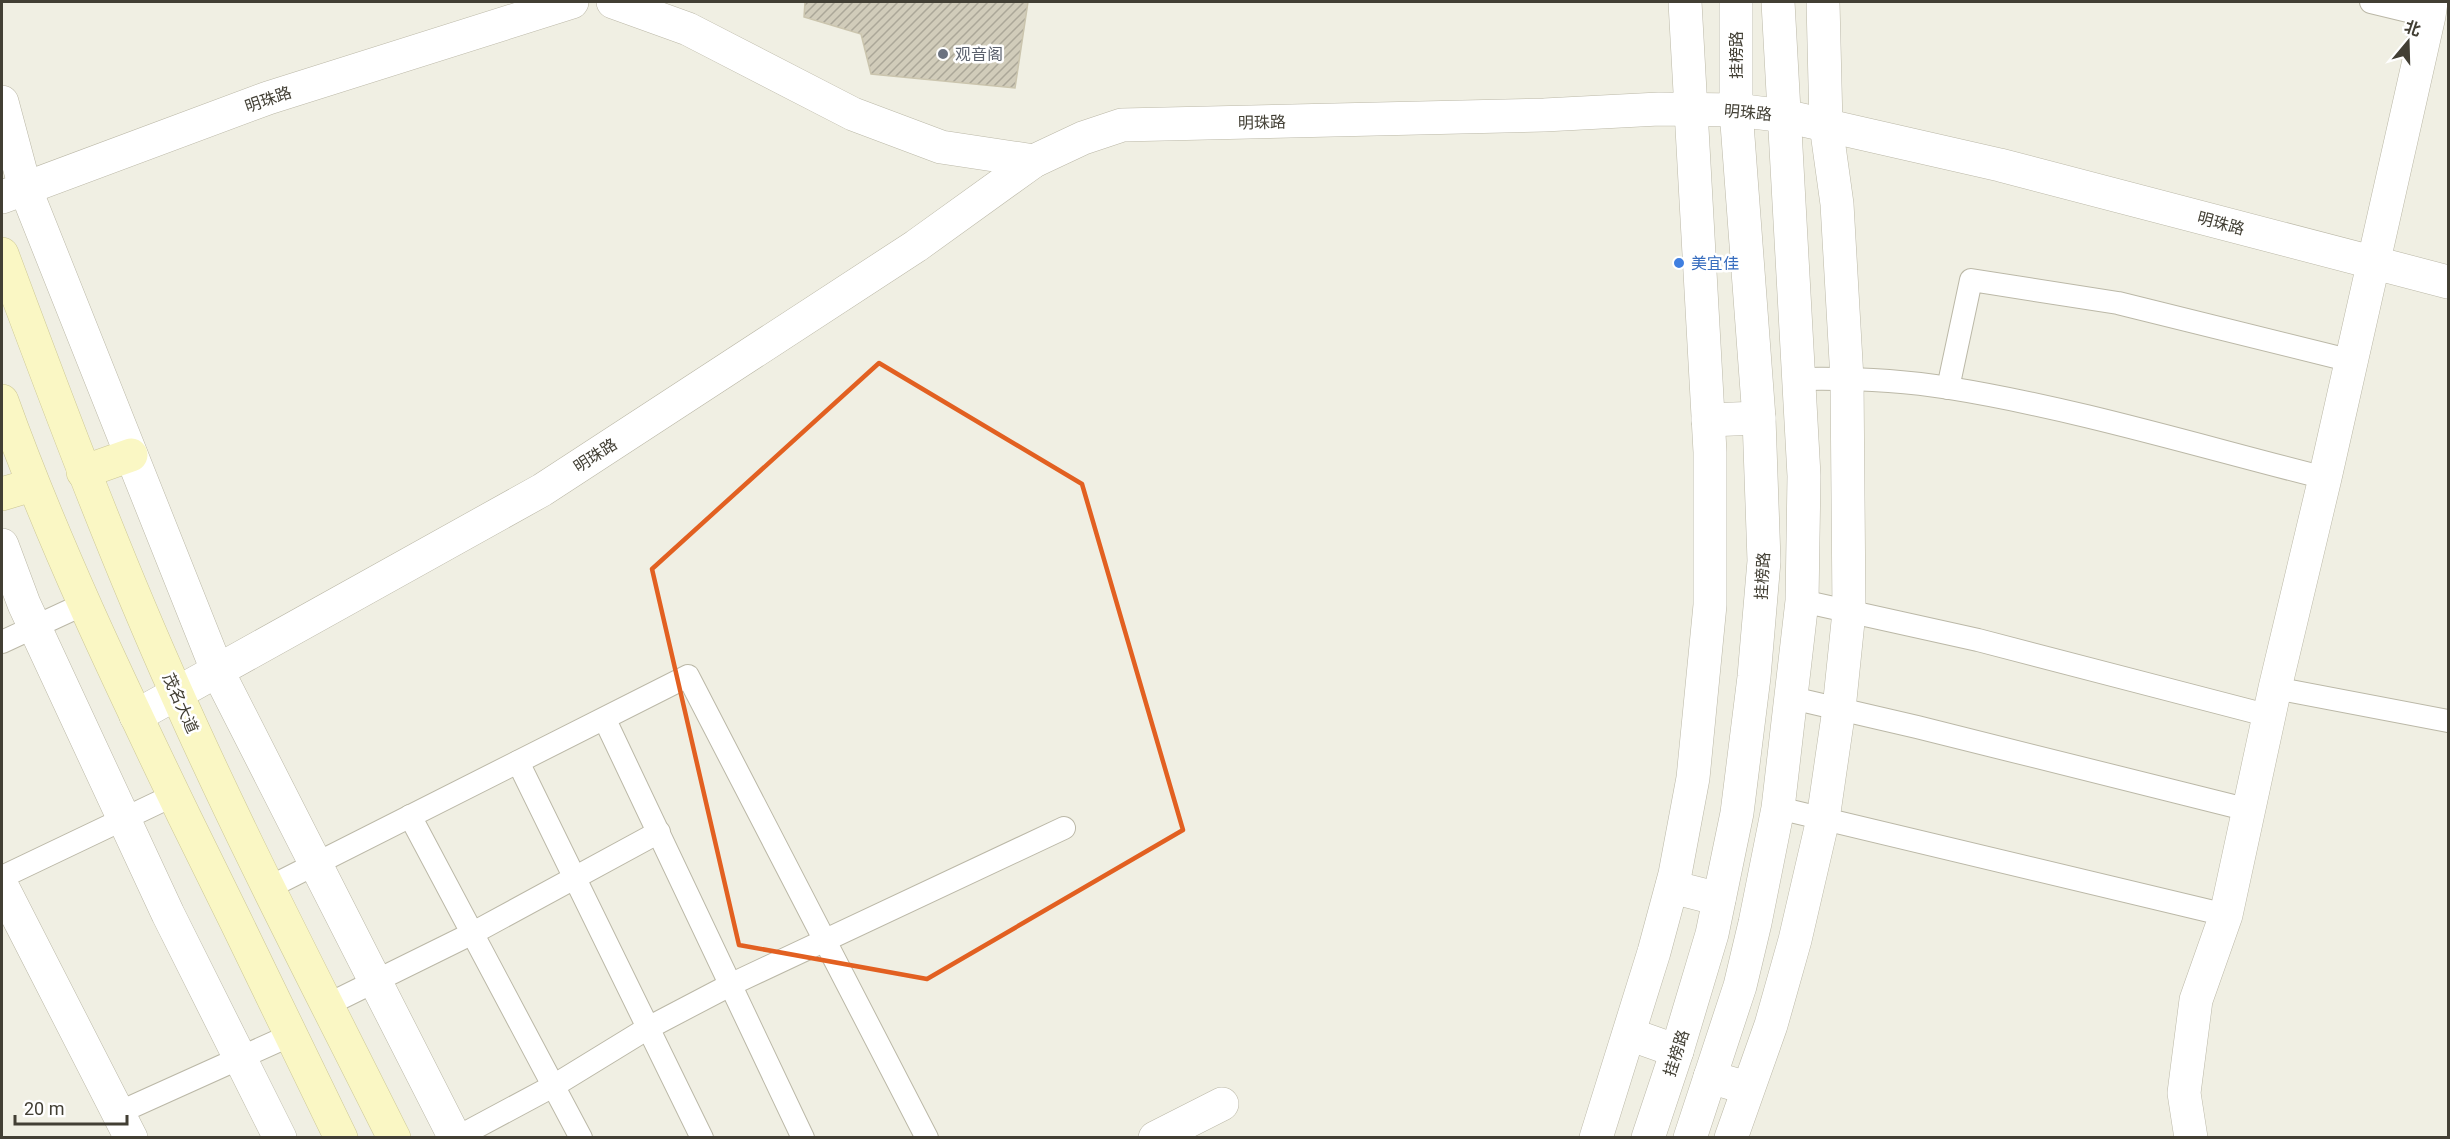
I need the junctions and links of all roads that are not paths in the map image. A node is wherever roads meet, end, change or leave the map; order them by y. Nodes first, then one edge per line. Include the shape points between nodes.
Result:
1 (572, 2) edge
2 (613, 2) edge
3 (1685, 2) edge
4 (1736, 2) edge
5 (1778, 2) edge
6 (1823, 2) edge
7 (2371, 2) edge
8 (2430, 9) edge
9 (2, 102) edge
10 (1692, 109) junction
11 (1736, 110) junction
12 (1785, 116) junction
13 (1826, 125) junction
14 (1035, 161) junction
15 (13, 192) edge
16 (2, 254) edge
17 (2374, 264) junction
18 (2448, 282) edge
19 (2352, 361) junction
20 (1847, 378) junction
21 (1799, 379) junction
22 (1948, 387) junction
23 (2, 401) edge
24 (1759, 418) junction
25 (1708, 420) junction
26 (131, 455) junction
27 (83, 472) junction
28 (2325, 478) junction
29 (17, 489) edge
30 (2, 545) edge
31 (1802, 601) junction
32 (84, 604) junction
33 (1849, 612) junction
34 (34, 626) junction
35 (2, 642) edge
36 (217, 670) junction
37 (176, 693) junction
38 (1792, 698) junction
39 (2272, 702) junction
40 (1839, 709) junction
41 (136, 716) junction
42 (605, 720) junction
43 (2448, 721) edge
44 (518, 762) junction
45 (174, 795) junction
46 (1778, 808) junction
47 (2249, 810) junction
48 (410, 816) junction
49 (124, 819) junction
50 (1823, 819) junction
51 (1064, 828) dead end
52 (659, 832) junction
53 (315, 864) junction
54 (2, 877) edge
55 (574, 877) junction
56 (2, 886) edge
57 (1672, 887) junction
58 (268, 888) junction
59 (1719, 899) junction
60 (2226, 915) junction
61 (473, 933) junction
62 (825, 940) junction
63 (375, 981) junction
64 (732, 984) junction
65 (327, 1005) junction
66 (648, 1028) junction
67 (1629, 1034) junction
68 (291, 1035) junction
69 (1677, 1051) junction
70 (241, 1058) junction
71 (1710, 1077) junction
72 (555, 1085) junction
73 (1747, 1088) junction
74 (1222, 1104) dead end
75 (124, 1125) edge
76 (280, 1137) edge
77 (341, 1137) edge
78 (394, 1137) edge
79 (455, 1137) edge
80 (581, 1137) edge
81 (702, 1137) edge
82 (803, 1137) edge
83 (927, 1137) edge
84 (1155, 1137) edge
85 (1596, 1137) edge
86 (1648, 1137) edge
87 (1690, 1137) edge
88 (1731, 1137) edge
89 (2191, 1137) edge

1 - 15 street, 明珠路 via 268,98
2 - 14 street via 688,29 864,118 941,147
3 - 10 street
4 - 11 street, 挂榜路
5 - 12 street
6 - 13 street
7 - 8 lane
8 - 17 street
9 - 15 street
10 - 11 street, 明珠路
10 - 14 street, 明珠路 via 1122,125
10 - 25 street
11 - 12 street, 明珠路
11 - 24 street, 挂榜路
12 - 13 street, 明珠路
12 - 21 street
13 - 17 street, 明珠路 via 2000,165
13 - 20 street via 1837,204
14 - 36 street, 明珠路 via 916,246 542,490
15 - 26 street
16 - 27 main road, 茂名大道
17 - 18 street, 明珠路
17 - 19 street
19 - 22 lane via 2118,303 1971,280
19 - 28 street
20 - 21 lane
20 - 22 lane
20 - 33 street
21 - 31 street via 1804,476
22 - 28 lane via 2078,415
23 - 29 main road
24 - 25 street
24 - 59 street, 挂榜路 via 1764,561 1737,813
25 - 57 street via 1708,628 1694,778
26 - 27 main road
26 - 36 street
27 - 37 main road, 茂名大道
28 - 39 street
29 - 32 main road
30 - 34 street
31 - 33 lane
31 - 38 street
32 - 34 lane
32 - 41 main road
33 - 39 lane
33 - 40 street
34 - 35 lane
34 - 49 street
36 - 37 street, 明珠路
36 - 53 street
37 - 41 street, 明珠路
37 - 58 main road, 茂名大道
38 - 40 lane
38 - 46 street
39 - 43 lane
39 - 47 street
40 - 47 lane
40 - 50 street
41 - 45 main road
42 - 44 lane
42 - 52 lane
42 - 62 lane via 688,676
44 - 48 lane
44 - 55 lane
45 - 49 lane
45 - 68 main road
46 - 50 lane
46 - 71 street via 1740,987
47 - 60 street
48 - 53 lane
48 - 61 lane
49 - 54 lane
49 - 70 street
50 - 60 lane
50 - 73 street via 1771,1025
51 - 62 lane
52 - 55 lane
52 - 64 lane
53 - 58 lane
53 - 63 street
55 - 61 lane
55 - 66 lane
56 - 75 street
57 - 59 street
57 - 67 street
58 - 65 main road, 茂名大道
59 - 69 street, 挂榜路
60 - 89 street via 2196,1000 2184,1093
61 - 63 lane
61 - 72 lane
62 - 64 lane
62 - 83 lane
63 - 65 lane
63 - 79 street
64 - 66 lane
64 - 82 lane
65 - 78 main road, 茂名大道
66 - 72 lane
66 - 81 lane
67 - 69 street
67 - 85 street
68 - 70 lane
68 - 77 main road
69 - 86 street, 挂榜路
70 - 75 lane
70 - 76 street
71 - 73 street
71 - 87 street
72 - 79 lane
72 - 80 lane
73 - 88 street
74 - 84 street

